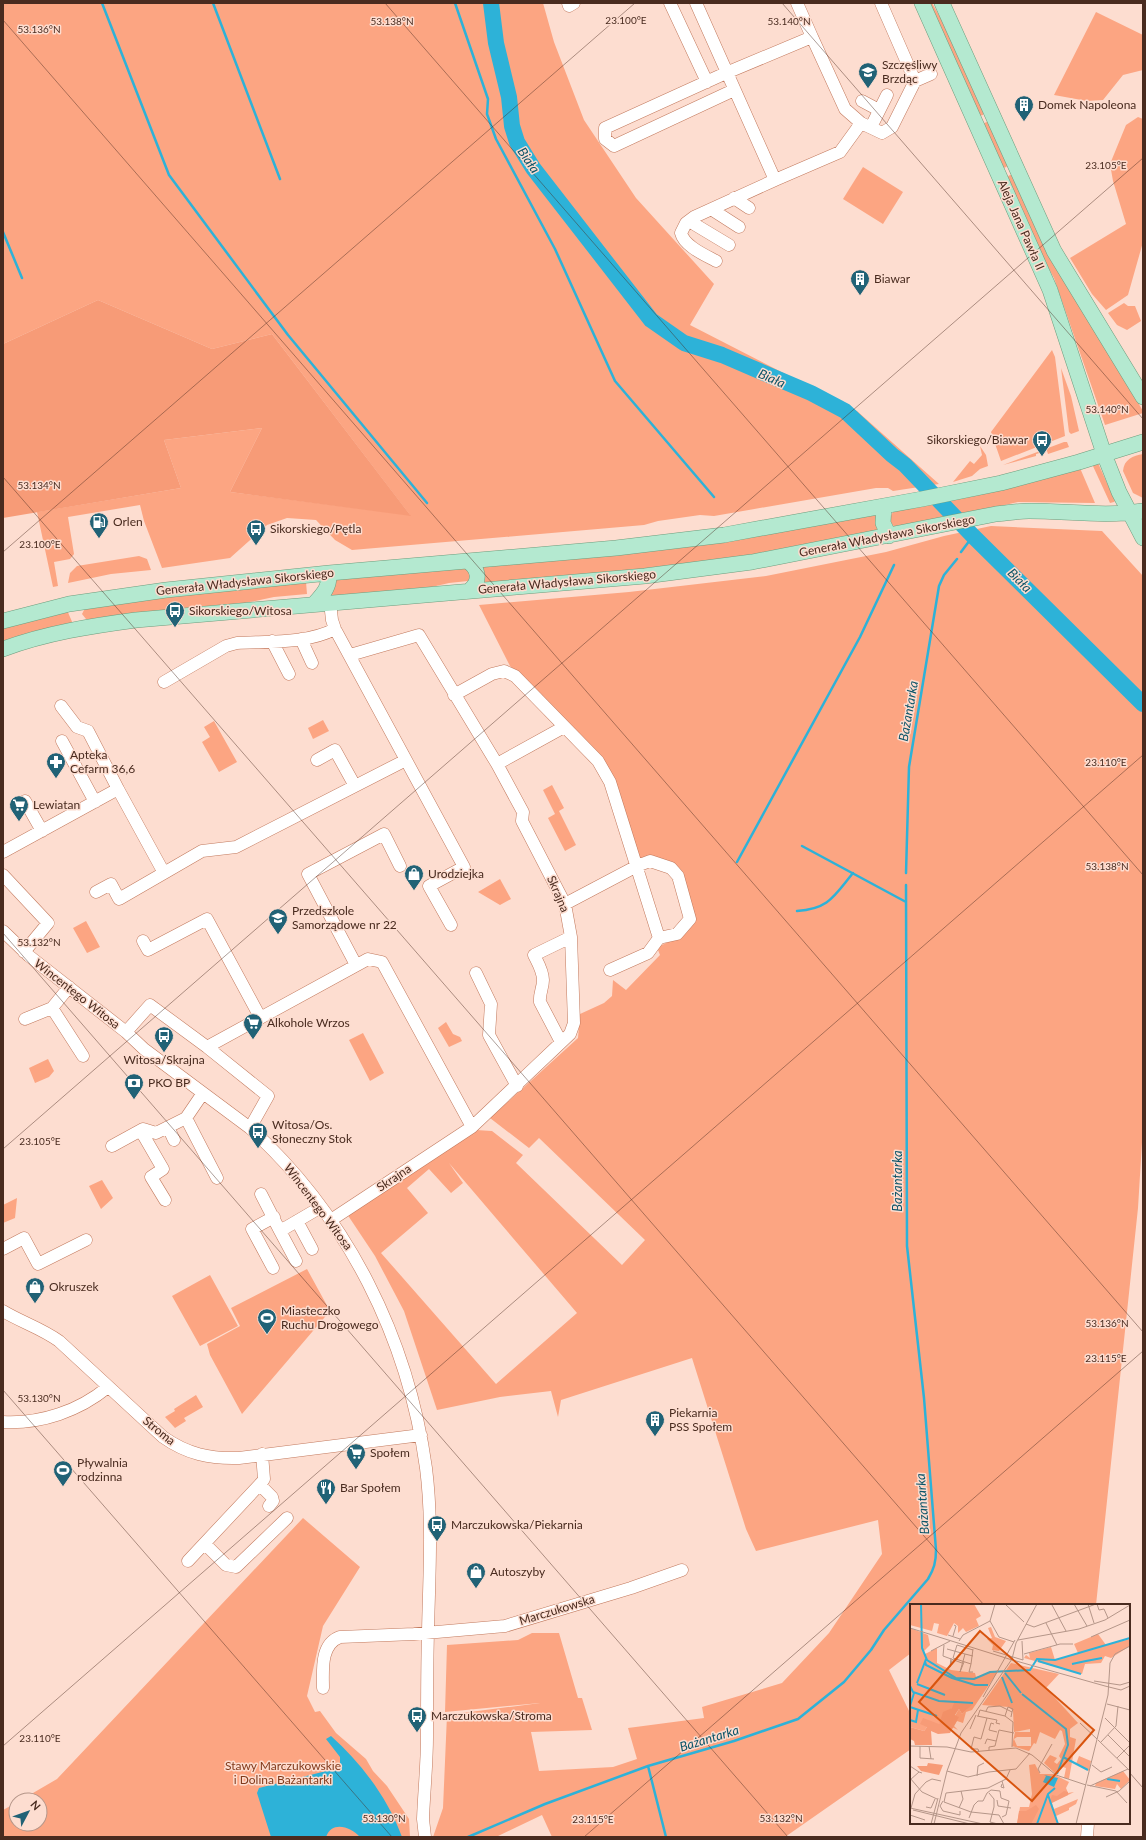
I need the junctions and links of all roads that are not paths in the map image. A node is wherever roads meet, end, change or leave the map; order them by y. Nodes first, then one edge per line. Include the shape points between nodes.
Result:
1 (568, 3) edge
2 (574, 3) edge
3 (670, 3) edge
4 (696, 3) edge
5 (797, 3) edge
6 (881, 3) edge
7 (922, 3) edge
8 (942, 3) edge
9 (812, 37) junction
10 (726, 73) junction
11 (931, 74) dead end
12 (707, 82) junction
13 (915, 82) junction
14 (734, 90) junction
15 (887, 96) dead end
16 (862, 101) dead end
17 (879, 110) junction
18 (644, 111) junction
19 (866, 125) junction
20 (652, 128) junction
21 (775, 180) junction
22 (734, 198) junction
23 (749, 208) dead end
24 (711, 209) junction
25 (689, 221) junction
26 (739, 227) dead end
27 (729, 245) dead end
28 (716, 261) dead end
29 (1143, 397) edge
30 (1143, 442) edge
31 (1104, 454) junction
32 (884, 506) junction
33 (1136, 512) edge
34 (889, 536) junction
35 (1143, 538) edge
36 (467, 561) junction
37 (329, 573) junction
38 (470, 590) junction
39 (330, 602) junction
40 (70, 604) junction
41 (314, 604) junction
42 (3, 621) edge
43 (86, 627) junction
44 (336, 629) junction
45 (301, 639) junction
46 (272, 641) junction
47 (3, 649) edge
48 (350, 655) junction
49 (312, 663) dead end
50 (289, 674) dead end
51 (164, 682) dead end
52 (454, 695) junction
53 (62, 706) dead end
54 (564, 727) junction
55 (62, 741) dead end
56 (317, 760) dead end
57 (406, 760) junction
58 (497, 764) junction
59 (355, 786) junction
60 (118, 789) junction
61 (26, 801) dead end
62 (95, 802) junction
63 (42, 831) junction
64 (3, 851) edge
65 (400, 866) dead end
66 (637, 866) junction
67 (164, 873) junction
68 (3, 875) edge
69 (96, 892) dead end
70 (565, 904) junction
71 (451, 925) dead end
72 (3, 931) edge
73 (571, 937) junction
74 (659, 938) junction
75 (143, 940) dead end
76 (24, 952) junction
77 (356, 965) junction
78 (610, 970) dead end
79 (476, 973) dead end
80 (68, 987) junction
81 (52, 1008) junction
82 (260, 1017) junction
83 (25, 1019) dead end
84 (126, 1032) junction
85 (561, 1042) junction
86 (207, 1047) junction
87 (83, 1056) dead end
88 (517, 1086) junction
89 (204, 1093) junction
90 (186, 1118) junction
91 (168, 1127) junction
92 (472, 1127) junction
93 (250, 1128) junction
94 (141, 1130) junction
95 (174, 1140) dead end
96 (112, 1146) dead end
97 (217, 1178) dead end
98 (261, 1194) dead end
99 (165, 1200) dead end
100 (321, 1207) junction
101 (274, 1217) junction
102 (330, 1220) junction
103 (297, 1221) junction
104 (280, 1231) junction
105 (86, 1240) dead end
106 (3, 1249) edge
107 (312, 1249) dead end
108 (296, 1261) dead end
109 (273, 1268) dead end
110 (3, 1311) edge
111 (108, 1387) junction
112 (3, 1422) edge
113 (421, 1435) junction
114 (262, 1454) junction
115 (260, 1485) junction
116 (269, 1506) dead end
117 (287, 1518) dead end
118 (205, 1544) junction
119 (188, 1561) dead end
120 (682, 1570) dead end
121 (428, 1633) junction
122 (322, 1688) dead end
123 (1088, 1824) edge
124 (425, 1837) edge
125 (1087, 1837) edge

1 - 2 street via 569,6
3 - 12 street
4 - 10 street
5 - 9 street
6 - 13 street
7 - 31 main road, Aleja Jana Pawła II via 1050,290
8 - 29 main road, Aleja Jana Pawła II via 1054,251
9 - 10 street
9 - 19 street via 845,109
10 - 12 street
10 - 14 street
11 - 13 street
12 - 18 street
13 - 19 street via 892,127 882,133
14 - 20 street
14 - 21 street
15 - 17 street
16 - 17 street
17 - 19 street
18 - 20 street
18 - 20 street via 605,128 605,139 614,146
19 - 21 street via 840,152
21 - 22 street
22 - 23 street
22 - 24 street
24 - 25 street
24 - 26 street
25 - 27 street
25 - 28 street via 681,233 683,239
30 - 31 main road, Generała Władysława Sikorskiego
31 - 32 main road, Generała Władysława Sikorskiego via 1017,479
31 - 33 main road, Aleja Jana Pawła II
32 - 34 main road via 883,522
32 - 36 main road, Generała Władysława Sikorskiego via 724,535 616,548
33 - 34 main road, Generała Władysława Sikorskiego via 1028,511 974,518
33 - 35 main road
34 - 38 main road, Generała Władysława Sikorskiego via 752,562 645,576
36 - 37 main road, Generała Władysława Sikorskiego
36 - 38 main road via 477,572 477,582
37 - 40 main road, Generała Władysława Sikorskiego via 166,590
37 - 41 main road via 328,587
38 - 39 main road, Generała Władysława Sikorskiego
39 - 41 main road, Generała Władysława Sikorskiego
39 - 44 street
40 - 42 main road, Generała Władysława Sikorskiego
40 - 43 main road via 75,618
41 - 43 main road, Generała Władysława Sikorskiego via 173,616
43 - 47 main road, Generała Władysława Sikorskiego via 46,635
44 - 45 street via 324,635
44 - 48 street
45 - 46 street
45 - 49 street
46 - 50 street
46 - 51 street via 226,646
48 - 52 street, Skrajna via 419,635
48 - 57 street
52 - 54 street via 492,674 504,671 515,676
52 - 58 street, Skrajna
53 - 60 street via 77,727 88,731
54 - 58 street
54 - 66 street via 598,762 610,782
55 - 62 street
56 - 59 street via 336,750
57 - 59 street
57 - 71 street via 464,867 429,886
58 - 70 street, Skrajna via 523,812 522,821
59 - 67 street via 236,847 202,851
60 - 62 street
60 - 67 street
61 - 63 street
62 - 63 street
63 - 64 street
65 - 77 street via 384,834 308,874
66 - 70 street
66 - 74 street
66 - 74 street via 650,862 671,868 678,876 690,919 677,934
67 - 69 street via 119,898 112,884
68 - 76 street via 48,923
70 - 73 street, Skrajna
72 - 76 street, Wincentego Witosa
73 - 85 street, Skrajna via 574,1023 570,1034
73 - 85 street via 534,955 543,980 540,1002
74 - 78 street via 648,953
75 - 82 street via 148,950 206,918
76 - 80 street, Wincentego Witosa
77 - 82 street
77 - 92 street via 368,959 382,962
79 - 88 street via 491,1004 490,1034
80 - 81 street
80 - 84 street, Wincentego Witosa
81 - 83 street
81 - 87 street
82 - 86 street
84 - 86 street via 150,1005
84 - 89 street, Wincentego Witosa via 144,1049
85 - 88 street, Skrajna
86 - 93 street via 268,1096
88 - 92 street, Skrajna
89 - 90 street
89 - 93 street, Wincentego Witosa
90 - 91 street
90 - 97 street
91 - 94 street via 156,1133
91 - 95 street
92 - 102 street, Skrajna
93 - 100 street, Wincentego Witosa via 292,1170
94 - 96 street
94 - 99 street via 163,1169 151,1177
98 - 101 street
100 - 102 street, Wincentego Witosa
100 - 103 street
101 - 104 street
101 - 109 street via 252,1229
102 - 113 street, Wincentego Witosa via 357,1261 386,1318 406,1372
103 - 104 street
103 - 107 street
104 - 108 street
105 - 106 street via 38,1264 24,1238
110 - 111 street, Stroma via 39,1328 59,1341
111 - 112 street via 80,1405 46,1418
111 - 114 street, Stroma via 163,1437 184,1450 212,1458 239,1458
113 - 114 street, Stroma
113 - 121 street via 430,1512
114 - 115 street via 264,1479
115 - 116 street via 272,1497 273,1501
115 - 118 street
117 - 118 street via 236,1567 226,1564
118 - 119 street
120 - 121 street, Marczukowska via 505,1626
121 - 122 street, Marczukowska via 334,1639 326,1651 323,1663
121 - 124 street via 423,1819
123 - 125 street

